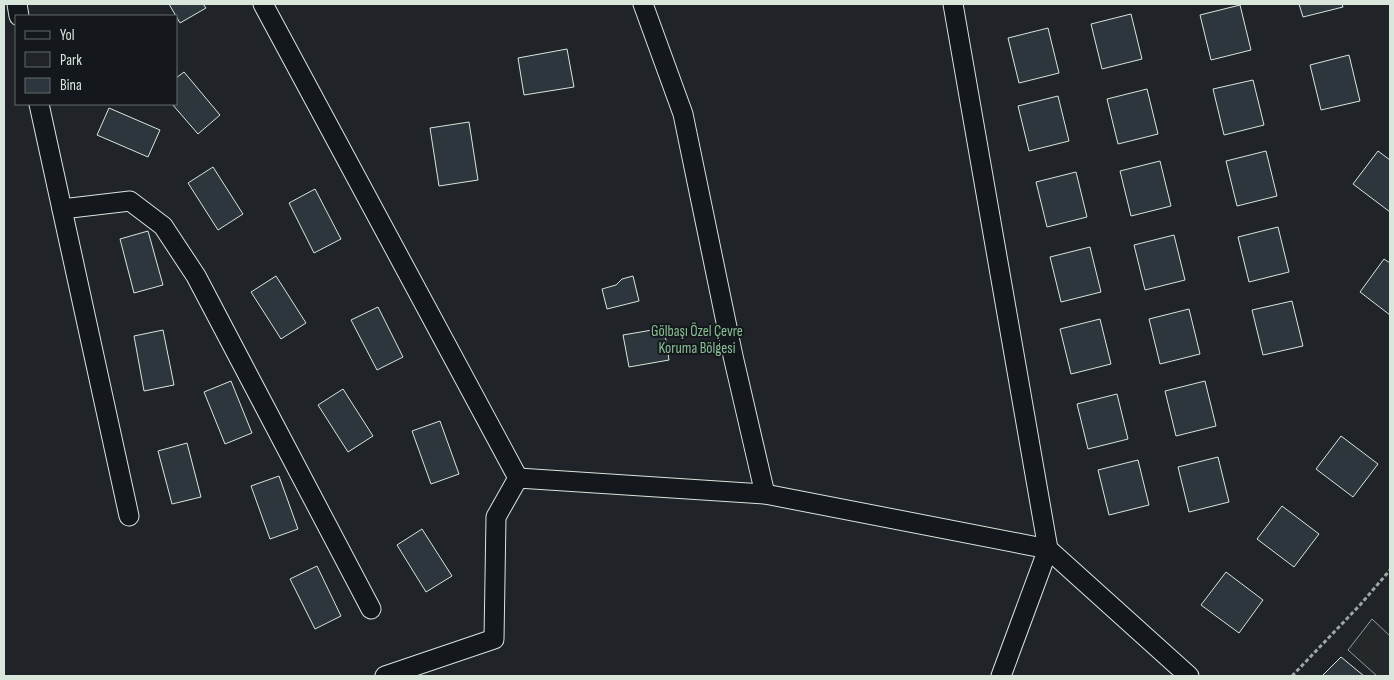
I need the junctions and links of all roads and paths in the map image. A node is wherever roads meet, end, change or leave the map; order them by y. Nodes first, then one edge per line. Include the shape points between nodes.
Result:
1 (263, 4) edge
2 (643, 4) edge
3 (954, 4) edge
4 (39, 105) edge
5 (62, 209) junction
6 (518, 478) junction
7 (765, 494) junction
8 (129, 516) dead end
9 (1048, 550) junction
10 (1390, 570) edge
11 (371, 609) dead end
12 (385, 676) edge
13 (1001, 676) edge
14 (1189, 676) edge
15 (1292, 676) edge

1 - 6 street
2 - 7 street via 684,114 733,356
3 - 9 street
4 - 5 street
5 - 8 street
5 - 11 street via 130,200 163,226 196,276
6 - 7 street
6 - 12 street via 496,517 494,640
7 - 9 street
9 - 13 street
9 - 14 street
10 - 15 path

